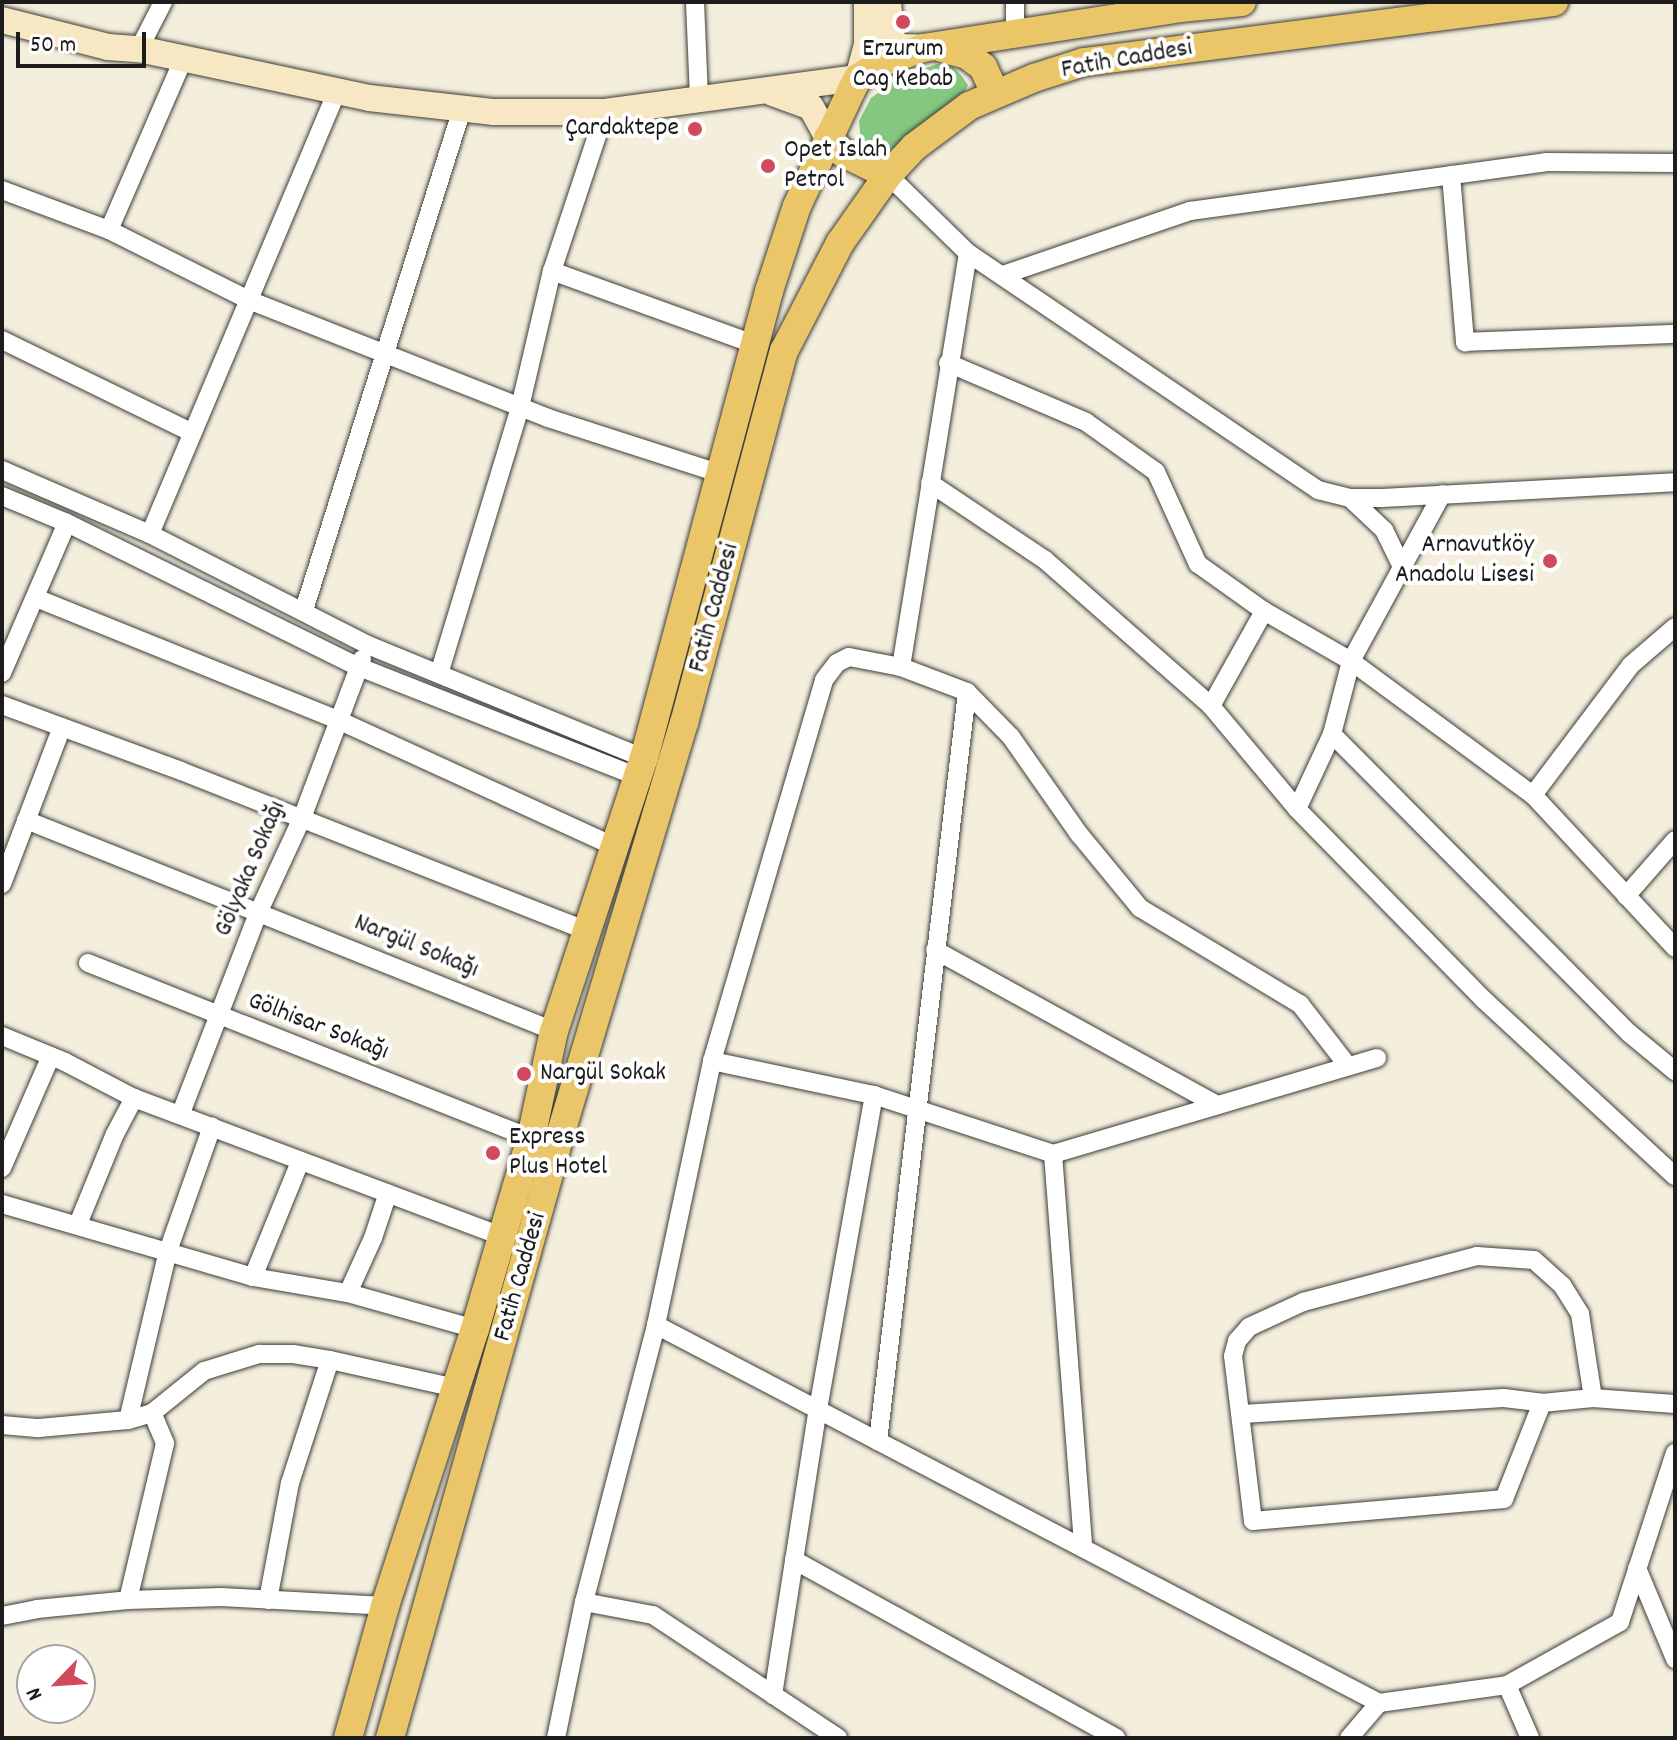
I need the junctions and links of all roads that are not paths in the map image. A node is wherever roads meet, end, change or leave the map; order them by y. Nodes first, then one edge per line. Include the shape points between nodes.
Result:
1 (163, 2) edge
2 (695, 2) edge
3 (867, 2) edge
4 (888, 2) edge
5 (1015, 2) edge
6 (1242, 2) edge
7 (1554, 2) edge
8 (2, 20) edge
9 (1015, 36) junction
10 (923, 48) junction
11 (139, 49) junction
12 (183, 60) junction
13 (858, 78) junction
14 (758, 90) junction
15 (337, 91) junction
16 (995, 93) junction
17 (699, 98) junction
18 (462, 109) junction
19 (605, 112) junction
20 (828, 138) junction
21 (1675, 163) edge
22 (888, 175) junction
23 (1451, 175) junction
24 (2, 190) edge
25 (109, 230) junction
26 (968, 253) junction
27 (552, 271) junction
28 (1003, 275) junction
29 (251, 301) junction
30 (1675, 334) edge
31 (2, 340) edge
32 (754, 344) junction
33 (387, 354) junction
34 (948, 363) junction
35 (520, 407) junction
36 (193, 433) junction
37 (2, 470) edge
38 (718, 473) junction
39 (1675, 482) edge
40 (930, 483) junction
41 (1442, 494) junction
42 (2, 496) edge
43 (1350, 498) junction
44 (67, 523) junction
45 (150, 534) junction
46 (1401, 565) junction
47 (36, 598) junction
48 (304, 610) junction
49 (1264, 611) junction
50 (1675, 627) edge
51 (368, 645) junction
52 (1351, 661) junction
53 (359, 667) junction
54 (901, 667) junction
55 (2, 673) edge
56 (439, 674) junction
57 (967, 692) junction
58 (2, 705) edge
59 (1211, 706) junction
60 (338, 720) junction
61 (62, 727) junction
62 (1332, 734) junction
63 (641, 768) junction
64 (1533, 795) junction
65 (1297, 809) junction
66 (302, 818) junction
67 (26, 820) junction
68 (1675, 840) edge
69 (617, 848) junction
70 (2, 884) edge
71 (1626, 896) junction
72 (259, 911) junction
73 (588, 931) junction
74 (1675, 948) edge
75 (935, 950) junction
76 (88, 963) dead end
77 (220, 1017) junction
78 (554, 1031) junction
79 (2, 1036) edge
80 (51, 1056) junction
81 (1377, 1058) dead end
82 (712, 1061) junction
83 (1348, 1066) junction
84 (1675, 1071) edge
85 (874, 1095) junction
86 (134, 1098) junction
87 (1217, 1105) junction
88 (916, 1109) junction
89 (181, 1113) junction
90 (212, 1127) junction
91 (531, 1138) junction
92 (1053, 1154) junction
93 (300, 1162) junction
94 (2, 1168) edge
95 (1675, 1176) edge
96 (388, 1193) junction
97 (2, 1204) edge
98 (78, 1224) junction
99 (502, 1236) junction
100 (168, 1251) junction
101 (253, 1277) junction
102 (348, 1293) junction
103 (656, 1325) junction
104 (475, 1329) junction
105 (330, 1360) junction
106 (456, 1388) junction
107 (1593, 1398) junction
108 (1542, 1403) junction
109 (1675, 1404) edge
110 (818, 1409) junction
111 (152, 1413) junction
112 (1242, 1414) junction
113 (128, 1420) junction
114 (2, 1425) edge
115 (878, 1441) junction
116 (1675, 1453) edge
117 (1668, 1488) edge
118 (1083, 1548) junction
119 (794, 1560) junction
120 (1637, 1568) junction
121 (128, 1600) junction
122 (268, 1600) junction
123 (584, 1602) junction
124 (385, 1606) junction
125 (2, 1616) edge
126 (1675, 1659) edge
127 (1507, 1685) junction
128 (773, 1695) junction
129 (1379, 1703) junction
130 (348, 1738) edge
131 (390, 1738) edge
132 (556, 1738) edge
133 (838, 1738) edge
134 (1116, 1738) edge
135 (1349, 1738) edge
136 (1530, 1738) edge

1 - 11 street
2 - 17 street
3 - 13 main road via 867,44
4 - 10 main road via 891,38 899,47
5 - 9 street
6 - 9 main road, Fatih Caddesi
7 - 16 main road, Fatih Caddesi via 1084,62
8 - 11 main road via 108,47
9 - 10 main road, Fatih Caddesi
10 - 13 main road, Fatih Caddesi via 883,62
10 - 16 main road via 967,55 983,67
11 - 12 main road
12 - 15 main road
12 - 25 street
13 - 14 main road
13 - 20 main road, Fatih Caddesi
14 - 17 main road
14 - 20 main road via 811,107
15 - 18 main road
15 - 29 street
16 - 22 main road, Fatih Caddesi via 940,127
17 - 19 main road
18 - 19 main road
18 - 33 street
19 - 27 street
20 - 22 main road via 843,153
20 - 32 main road, Fatih Caddesi via 797,206
21 - 23 street via 1546,162
22 - 26 street
22 - 131 main road, Fatih Caddesi via 840,243 784,351 684,723 556,1149
23 - 28 street via 1190,211
23 - 30 street via 1465,342
24 - 25 street
25 - 29 street
26 - 28 street
26 - 34 street
27 - 32 street
27 - 35 street
28 - 43 street via 1259,453 1318,490
29 - 33 street
29 - 36 street
31 - 36 street
32 - 38 main road, Fatih Caddesi
33 - 35 street
33 - 48 street
34 - 40 street
34 - 49 street via 1086,422 1156,472 1198,564
35 - 38 street
35 - 56 street
36 - 45 street
37 - 45 street
38 - 63 main road, Fatih Caddesi
39 - 41 street
40 - 54 street
40 - 59 street via 1045,560
41 - 43 street
41 - 46 street
42 - 44 street
43 - 46 street via 1384,530
44 - 47 street
44 - 53 street
45 - 48 street
46 - 52 street
47 - 55 street
47 - 60 street
48 - 51 street
49 - 52 street
49 - 59 street
50 - 64 street via 1631,665
51 - 53 street, Gölyaka Sokağı
51 - 56 street
52 - 62 street
52 - 64 street
53 - 60 street, Gölyaka Sokağı
53 - 63 street
54 - 57 street
54 - 82 street via 849,657 832,667 824,680
56 - 63 street
57 - 75 street
57 - 83 street via 1011,737 1079,834 1140,908 1300,1004
58 - 61 street
59 - 65 street
60 - 66 street, Gölyaka Sokağı
60 - 69 street
61 - 66 street
61 - 67 street
62 - 65 street
62 - 84 street via 1629,1033
63 - 69 main road, Fatih Caddesi
64 - 71 street
65 - 95 street via 1484,1000
66 - 72 street, Gölyaka Sokağı
66 - 73 street
67 - 70 street
67 - 72 street, Nargül Sokağı
68 - 71 street
69 - 73 main road, Fatih Caddesi
71 - 74 street
72 - 77 street, Gölyaka Sokağı
72 - 78 street, Nargül Sokağı
73 - 78 main road, Fatih Caddesi
75 - 87 street
75 - 88 street
76 - 77 street, Gölhisar Sokağı
77 - 89 street, Gölyaka Sokağı
77 - 91 street, Gölhisar Sokağı
78 - 91 main road, Fatih Caddesi
79 - 80 street
80 - 86 street
80 - 94 street
81 - 83 street
82 - 85 street
82 - 103 street
83 - 87 street
85 - 88 street
85 - 110 street
86 - 89 street
86 - 98 street
87 - 92 street
88 - 92 street
88 - 115 street
89 - 90 street
90 - 93 street
90 - 100 street
91 - 99 main road, Fatih Caddesi
92 - 118 street
93 - 96 street
93 - 101 street
96 - 99 street
96 - 102 street
97 - 98 street
98 - 100 street
99 - 104 main road, Fatih Caddesi
100 - 101 street
100 - 113 street
101 - 102 street
102 - 104 street
103 - 110 street
103 - 123 street
104 - 106 main road, Fatih Caddesi
105 - 106 street
105 - 111 street via 276,1353 230,1360 204,1371
105 - 122 street via 290,1483
106 - 124 main road, Fatih Caddesi
107 - 108 street
107 - 109 street
107 - 112 street via 1580,1314 1562,1285 1534,1260 1477,1256 1303,1302 1249,1327 1233,1356
108 - 112 street via 1504,1398
108 - 112 street via 1504,1499 1253,1521
110 - 115 street
110 - 119 street
111 - 113 street
111 - 121 street via 165,1443
113 - 114 street via 39,1428
115 - 118 street
116 - 117 street
117 - 120 street
118 - 129 street
119 - 128 street
119 - 134 street
120 - 126 street
120 - 127 street via 1620,1622
121 - 122 street
121 - 125 street
122 - 124 street
123 - 128 street via 653,1615
123 - 132 street
124 - 130 main road, Fatih Caddesi
127 - 129 street
127 - 136 street
128 - 133 street
129 - 135 street

